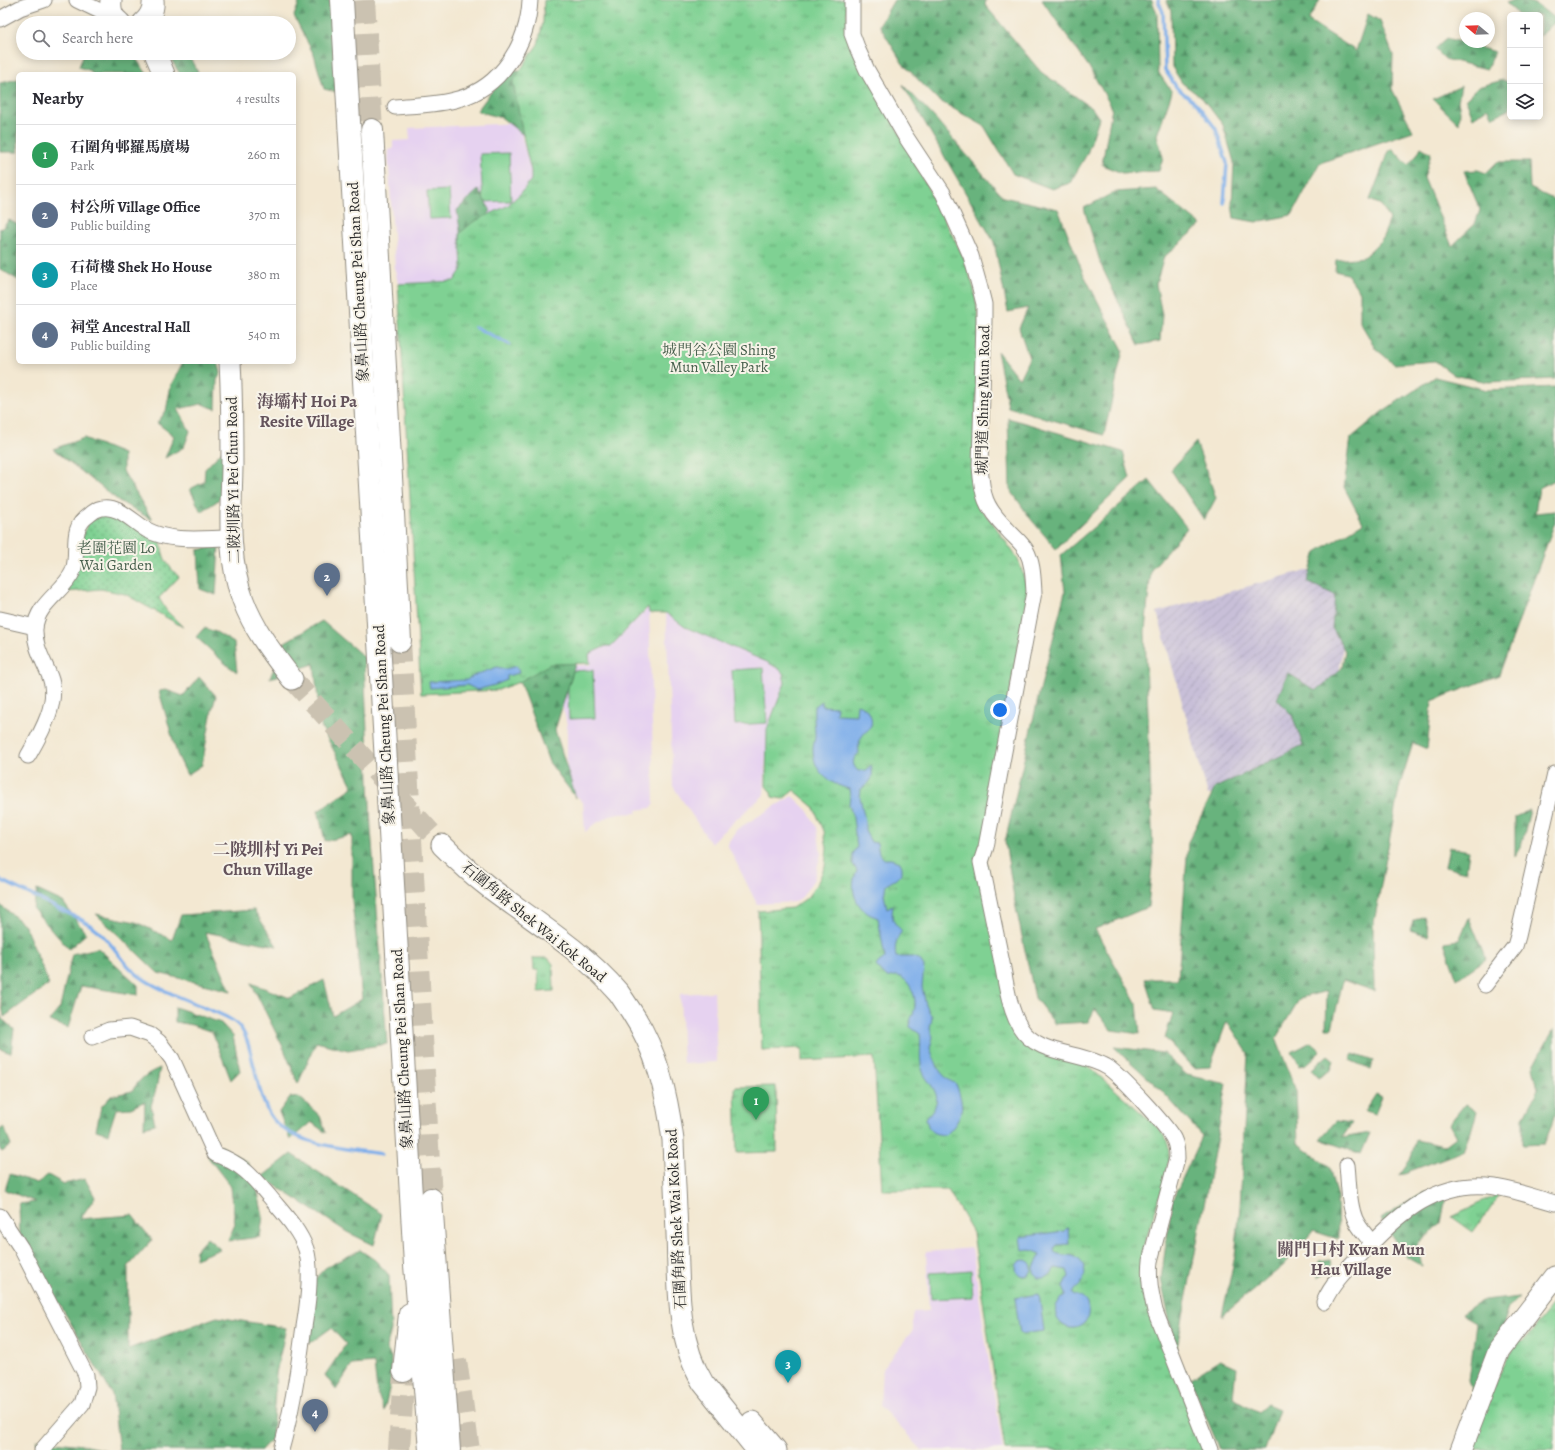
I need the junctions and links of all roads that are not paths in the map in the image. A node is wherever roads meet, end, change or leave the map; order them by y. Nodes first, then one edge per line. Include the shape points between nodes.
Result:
1 (44, 0) edge
2 (76, 0) edge
3 (111, 0) edge
4 (342, 0) edge
5 (530, 0) edge
6 (852, 0) edge
7 (109, 16) edge
8 (114, 16) edge
9 (0, 19) edge
10 (395, 107) dead end
11 (372, 130) tunnel mouth
12 (230, 364) edge
13 (231, 538) junction
14 (0, 619) edge
15 (35, 628) junction
16 (400, 641) tunnel mouth
17 (292, 679) tunnel mouth
18 (28, 756) dead end
19 (1555, 774) edge
20 (442, 845) tunnel mouth
21 (1485, 985) dead end
22 (92, 1037) dead end
23 (1347, 1165) dead end
24 (431, 1199) tunnel mouth
25 (1555, 1203) edge
26 (0, 1216) edge
27 (1372, 1242) junction
28 (415, 1265) junction
29 (436, 1265) junction
30 (1555, 1277) edge
31 (1324, 1302) dead end
32 (683, 1327) junction
33 (456, 1360) tunnel mouth
34 (404, 1370) tunnel mouth
35 (42, 1450) edge
36 (281, 1450) edge
37 (430, 1450) edge
38 (449, 1450) edge
39 (757, 1450) edge
40 (776, 1450) edge
41 (1210, 1450) edge
42 (1461, 1450) edge

1 - 9 street via 20,8
2 - 7 street
3 - 8 street
4 - 28 highway, 象鼻山路 Cheung Pei Shan Road
5 - 10 street via 528,22 517,50 498,76 487,86 459,99
6 - 41 street, 城門道 Shing Mun Road via 852,34 867,70 900,128 943,193 971,256 984,304 980,466 982,490 989,508 1025,549 1033,566 1034,592 981,862 1009,999 1020,1027 1029,1038 1045,1046 1107,1066 1152,1112 1174,1140 1177,1158 1150,1261 1150,1291 1155,1311
11 - 16 highway, 象鼻山路 Cheung Pei Shan Road
12 - 13 street, 二陂圳路 Yi Pei Chun Road via 233,415
13 - 15 street via 165,536 146,529 118,511 100,508 83,519 76,530 75,561 72,571 45,605
13 - 17 street, 二陂圳路 Yi Pei Chun Road via 240,593 249,614 268,649
14 - 15 street
15 - 18 street via 36,642 53,688 46,720
19 - 21 street via 1515,946
20 - 32 street, 石圍角路 Shek Wai Kok Road via 488,886 597,970 620,994 639,1024 658,1065 670,1114
22 - 36 street via 109,1030 130,1028 159,1042 172,1059 215,1154 238,1164 250,1175 298,1232 303,1242 308,1256 306,1313 295,1391
23 - 27 street via 1353,1212
24 - 29 highway
25 - 27 street via 1486,1186 1458,1187 1413,1206
26 - 35 street via 21,1248 86,1375 88,1387 83,1402
27 - 31 street via 1330,1289
28 - 34 highway
28 - 37 highway, 象鼻山路 Cheung Pei Shan Road
29 - 33 highway
29 - 38 highway
30 - 42 street via 1499,1350
32 - 39 street, 石圍角路 Shek Wai Kok Road via 695,1371
32 - 40 street, 石圍角路 Shek Wai Kok Road via 698,1343 714,1375

